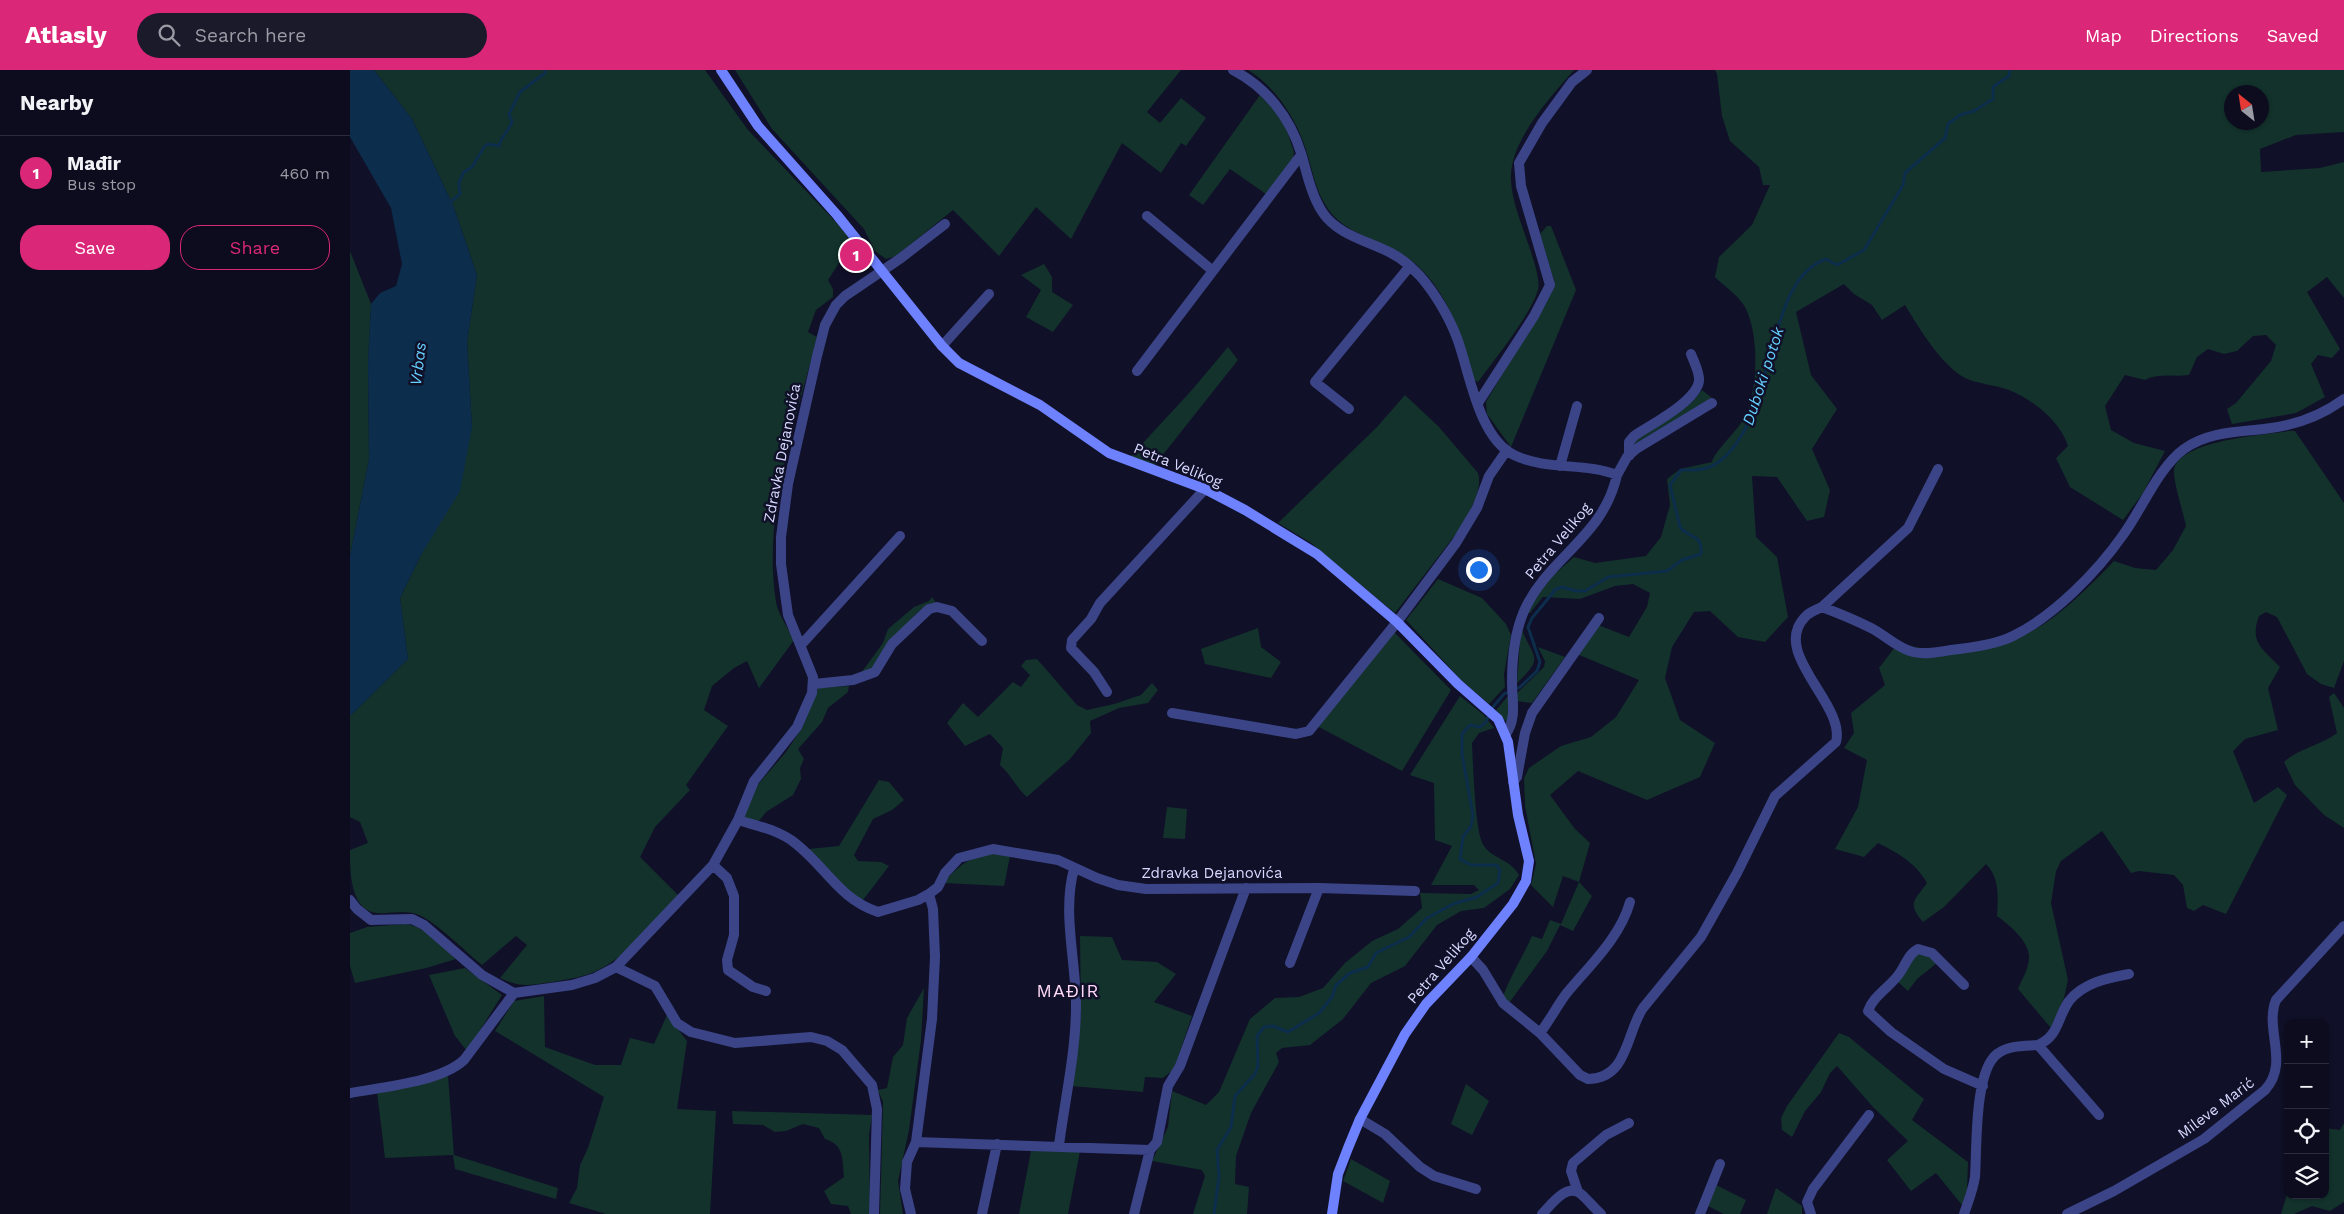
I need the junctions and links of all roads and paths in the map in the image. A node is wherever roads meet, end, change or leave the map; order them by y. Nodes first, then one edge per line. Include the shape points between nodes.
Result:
1 (721, 70) edge
2 (1233, 70) edge
3 (1587, 70) edge
4 (1301, 155) junction
5 (1147, 216) dead end
6 (945, 224) dead end
7 (1410, 266) junction
8 (881, 271) junction
9 (1213, 271) junction
10 (988, 294) dead end
11 (942, 346) junction
12 (1691, 354) dead end
13 (1137, 371) dead end
14 (2344, 398) edge
15 (1478, 403) junction
16 (1712, 403) dead end
17 (1577, 406) dead end
18 (1349, 409) dead end
19 (1507, 450) junction
20 (1629, 456) junction
21 (1560, 466) junction
22 (1938, 469) dead end
23 (1617, 475) junction
24 (1205, 489) junction
25 (900, 536) dead end
26 (1822, 607) junction
27 (1599, 618) dead end
28 (1397, 622) junction
29 (982, 641) dead end
30 (801, 644) junction
31 (814, 684) junction
32 (1107, 692) dead end
33 (1172, 713) dead end
34 (1506, 734) junction
35 (1513, 782) junction
36 (738, 820) junction
37 (713, 865) junction
38 (1074, 869) junction
39 (1246, 888) junction
40 (1319, 888) junction
41 (1415, 891) dead end
42 (929, 894) junction
43 (350, 900) edge
44 (1630, 902) dead end
45 (2344, 926) edge
46 (1471, 957) junction
47 (1290, 963) dead end
48 (616, 967) junction
49 (2129, 974) dead end
50 (1964, 985) dead end
51 (766, 991) dead end
52 (514, 993) junction
53 (1540, 1032) junction
54 (2038, 1045) junction
55 (1982, 1086) junction
56 (350, 1093) edge
57 (1869, 1115) dead end
58 (2099, 1115) dead end
59 (1360, 1119) junction
60 (1629, 1123) dead end
61 (916, 1142) junction
62 (997, 1144) junction
63 (1059, 1145) junction
64 (1150, 1150) junction
65 (1720, 1164) dead end
66 (1476, 1190) dead end
67 (1578, 1192) junction
68 (874, 1214) edge
69 (910, 1214) edge
70 (982, 1214) edge
71 (1134, 1214) edge
72 (1332, 1214) edge
73 (1542, 1214) edge
74 (1601, 1214) edge
75 (1700, 1214) edge
76 (1810, 1214) edge
77 (1964, 1214) edge
78 (2066, 1214) edge

1 - 8 street, Petra Velikog via 758,126 838,215
2 - 4 street via 1258,85 1277,107 1292,130
3 - 15 street via 1572,82 1542,123 1519,163 1521,186 1550,285
4 - 7 street via 1317,203 1333,224
4 - 9 street
5 - 9 street
6 - 8 street, Zdravka Dejanovića
7 - 15 street via 1423,279 1451,325
7 - 18 street via 1315,382
8 - 11 street, Petra Velikog
8 - 30 street, Zdravka Dejanovića via 845,296 829,315 816,356 788,484 783,512 781,564 788,615
9 - 13 street
10 - 11 street
11 - 24 street, Petra Velikog via 959,364 1040,405 1110,453
12 - 20 street via 1699,378 1695,390 1687,401 1634,436 1629,442
14 - 26 street via 2314,417 2266,429 2221,433 2183,450 2167,467 2106,559 2067,596 2011,637 1954,650 1914,652 1872,628
15 - 19 street via 1486,425
16 - 20 street via 1647,441
17 - 21 street
19 - 21 street via 1537,463
19 - 28 street via 1489,476 1477,508 1456,543
20 - 23 street, Petra Velikog
21 - 23 street via 1604,470
22 - 26 street via 1908,528
23 - 34 street, Petra Velikog via 1613,494 1601,516 1574,550 1551,570 1524,611 1514,644 1514,714
24 - 28 street, Petra Velikog via 1317,554
24 - 32 street via 1100,603 1091,620 1072,640 1071,648 1094,672
25 - 30 street
26 - 53 street via 1806,615 1796,631 1797,641 1804,668 1833,714 1838,734 1836,742 1775,796 1714,916 1639,1014 1614,1071 1595,1080 1584,1078
27 - 35 street via 1532,713
28 - 33 street via 1314,726 1304,733
28 - 34 street, Petra Velikog via 1498,720
29 - 31 street via 952,611 937,607 928,609 892,644 874,672 853,680
30 - 31 street, Zdravka Dejanovića
31 - 36 street via 797,727 754,781
34 - 35 street, Petra Velikog
35 - 46 street, Petra Velikog via 1529,861 1528,874 1513,904
36 - 37 street
36 - 42 street via 772,830 794,842 846,896 868,909 882,912
37 - 48 street
37 - 51 street via 727,878 734,896 734,936 727,960 728,970 753,987
38 - 39 street, Zdravka Dejanovića via 1118,885 1146,889
38 - 42 street, Zdravka Dejanovića via 1058,860 983,850 959,858
38 - 63 street via 1069,897 1076,980 1075,1032
39 - 40 street, Zdravka Dejanovića
39 - 64 street via 1180,1066 1168,1086 1157,1142
40 - 41 street, Zdravka Dejanovića
40 - 47 street
42 - 61 street via 933,909 935,957 932,1019
43 - 52 street via 372,920 412,919 424,925 482,975
44 - 53 street via 1600,955 1566,994
45 - 78 street, Mileve Marić via 2276,1000 2272,1012 2276,1070 2266,1090 2204,1139
46 - 53 street via 1503,1003
46 - 59 street, Petra Velikog via 1415,1020
48 - 52 street via 572,985
48 - 68 street via 655,986 676,1022 691,1032 735,1043 811,1037 842,1050 872,1085 877,1109
49 - 54 street via 2103,979 2079,992 2068,1003 2058,1028
50 - 55 street via 1932,953 1918,949 1913,951 1898,977 1868,1012 1938,1066
52 - 56 street via 454,1069 440,1075
54 - 55 street via 2013,1047 1997,1054 1989,1064
54 - 58 street
55 - 77 street via 1974,1183
57 - 76 street via 1813,1189 1807,1202
59 - 66 street via 1385,1134 1434,1176
59 - 72 street, Petra Velikog via 1338,1174
60 - 67 street via 1606,1135 1572,1163
61 - 62 street
61 - 69 street via 908,1162 905,1189
62 - 63 street
62 - 70 street
63 - 64 street
64 - 71 street
65 - 75 street
67 - 73 street via 1559,1196
67 - 74 street

